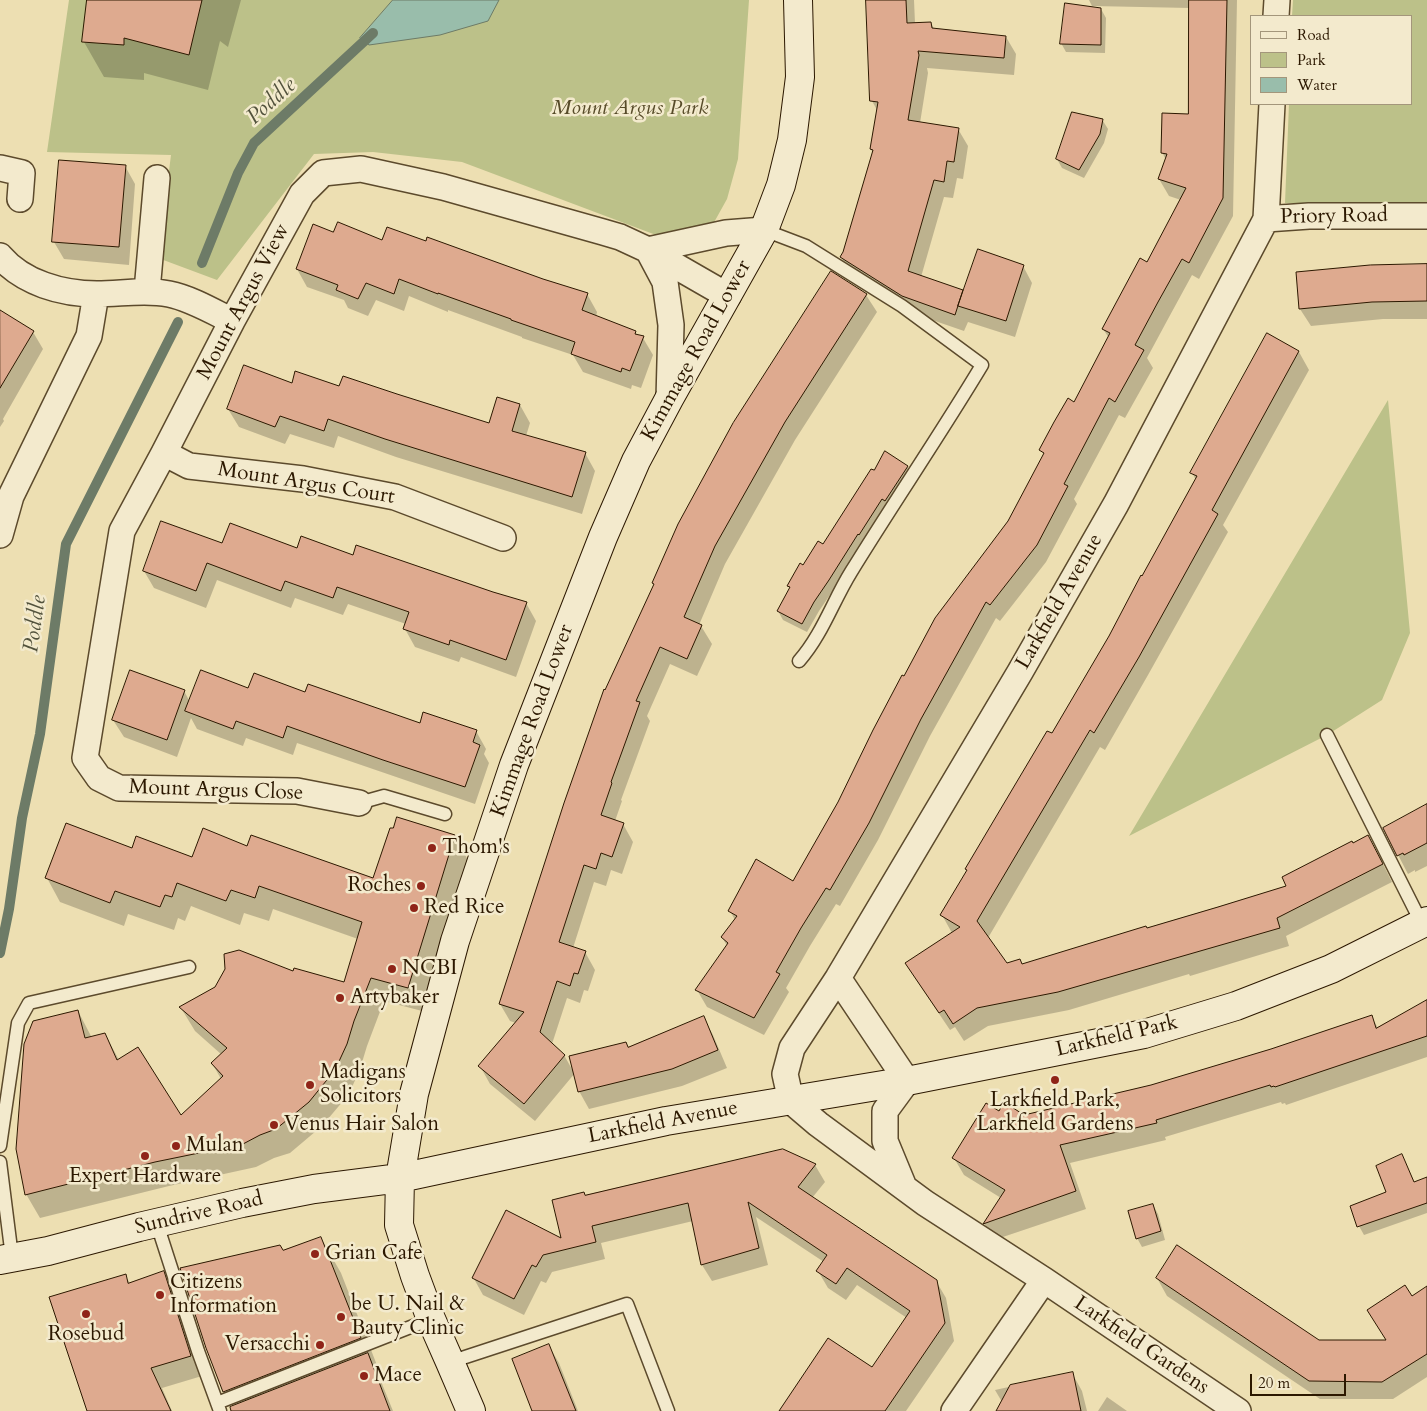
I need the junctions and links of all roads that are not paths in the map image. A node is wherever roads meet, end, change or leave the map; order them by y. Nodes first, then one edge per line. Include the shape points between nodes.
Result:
1 (798, 0) edge
2 (1277, 0) edge
3 (1276, 15) edge
4 (1272, 105) edge
5 (0, 168) edge
6 (157, 178) dead end
7 (20, 199) dead end
8 (1427, 216) edge
9 (1266, 218) junction
10 (764, 230) junction
11 (648, 250) junction
12 (0, 256) edge
13 (159, 293) junction
14 (96, 294) junction
15 (728, 296) junction
16 (232, 322) junction
17 (669, 399) junction
18 (164, 453) junction
19 (0, 535) edge
20 (503, 538) dead end
21 (799, 661) dead end
22 (1327, 735) dead end
23 (84, 758) joint
24 (359, 803) joint
25 (445, 814) dead end
26 (1424, 923) edge
27 (189, 967) dead end
28 (838, 978) junction
29 (907, 1081) junction
30 (790, 1101) junction
31 (0, 1146) edge
32 (0, 1162) edge
33 (400, 1178) junction
34 (904, 1187) junction
35 (157, 1224) junction
36 (6, 1259) edge
37 (1044, 1280) junction
38 (431, 1320) junction
39 (450, 1362) junction
40 (219, 1407) edge
41 (471, 1411) edge
42 (668, 1411) edge
43 (954, 1411) edge
44 (1238, 1411) edge

1 - 10 main road, Kimmage Road Lower via 800,77 792,140 781,185
2 - 3 street
4 - 9 street, Priory Road
5 - 7 street via 22,174
6 - 13 street
8 - 9 street, Priory Road
9 - 28 street, Larkfield Avenue via 1116,504
10 - 11 street, Kimmage Road Lower via 726,233
10 - 15 main road, Kimmage Road Lower
10 - 21 lane via 806,246 902,306 982,365 843,585 810,648
11 - 15 street, Mount Argus View
11 - 16 street, Mount Argus View via 620,237 443,186 361,169 324,173 302,194
11 - 17 street via 666,282 671,325
12 - 14 street via 33,281 66,292
13 - 14 street
13 - 16 street via 205,308
14 - 19 street via 89,336 11,496
15 - 17 main road, Kimmage Road Lower
16 - 18 street, Mount Argus View
17 - 33 main road, Kimmage Road Lower via 636,461 603,537 514,765 456,941 414,1094
18 - 20 street, Mount Argus Court via 189,466 303,479 395,497
18 - 23 street, Mount Argus View via 122,531
22 - 26 lane
23 - 24 street, Mount Argus Close via 99,778 119,788 297,791
24 - 25 lane via 384,796
26 - 29 main road, Larkfield Park via 1331,968 1236,1006 1153,1031
27 - 31 lane via 29,1003 18,1023
28 - 29 street
28 - 30 street, Larkfield Avenue via 792,1048 785,1074
29 - 30 main road, Larkfield Park
29 - 34 street via 885,1111 885,1141
30 - 33 main road, Larkfield Avenue via 666,1121
30 - 34 street, Larkfield Gardens
32 - 36 lane
33 - 35 main road, Sundrive Road via 242,1203
33 - 38 main road, Kimmage Road Lower via 399,1225
34 - 37 street, Larkfield Gardens
35 - 36 main road, Sundrive Road
35 - 40 lane
37 - 43 street
37 - 44 street, Larkfield Gardens
38 - 39 main road, Kimmage Road Lower
38 - 40 lane
39 - 41 main road, Kimmage Road Lower
39 - 42 lane via 627,1304

